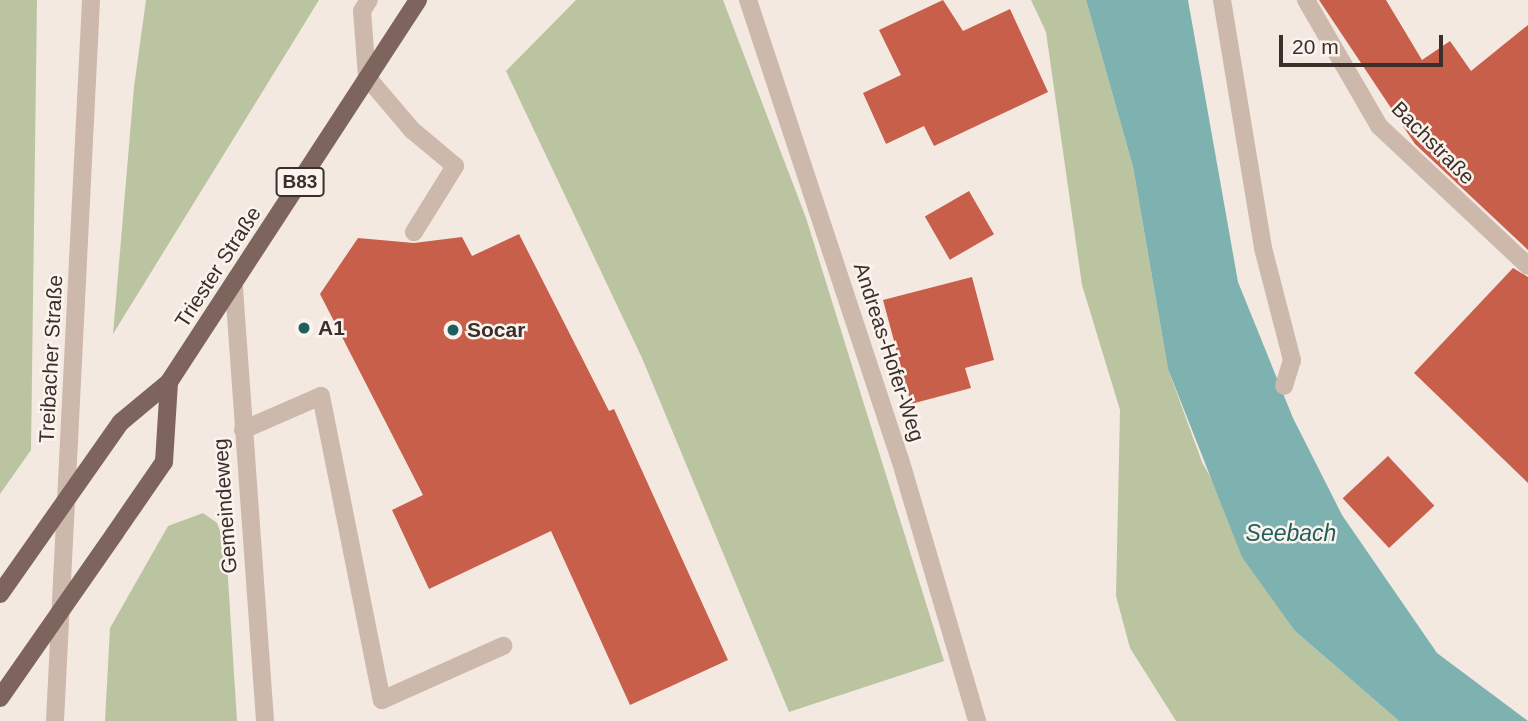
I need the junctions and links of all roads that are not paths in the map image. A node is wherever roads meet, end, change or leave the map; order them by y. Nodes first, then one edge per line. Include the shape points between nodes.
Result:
1 (92, 0) edge
2 (369, 0) edge
3 (418, 0) edge
4 (748, 0) edge
5 (1222, 0) edge
6 (1306, 0) edge
7 (367, 77) junction
8 (414, 232) dead end
9 (1528, 266) edge
10 (234, 288) junction
11 (169, 382) junction
12 (1284, 386) dead end
13 (243, 430) junction
14 (0, 594) edge
15 (503, 646) dead end
16 (0, 698) edge
17 (55, 721) edge
18 (265, 721) edge
19 (977, 721) edge

1 - 17 street, Treibacher Straße
2 - 7 street via 362,11
3 - 7 main road, Triester Straße / B83
4 - 19 street, Andreas-Hofer-Weg via 900,459
5 - 12 street via 1263,248 1293,360
6 - 9 street, Bachstraße via 1379,127
7 - 8 street via 412,130 455,166
7 - 10 main road, Triester Straße / B83
10 - 11 main road, Triester Straße / B83
10 - 13 street, Gemeindeweg
11 - 14 main road, Triester Straße / B83, bridge via 121,422
11 - 16 main road, bridge via 164,463
13 - 15 street via 321,396 382,700
13 - 18 street, Gemeindeweg

